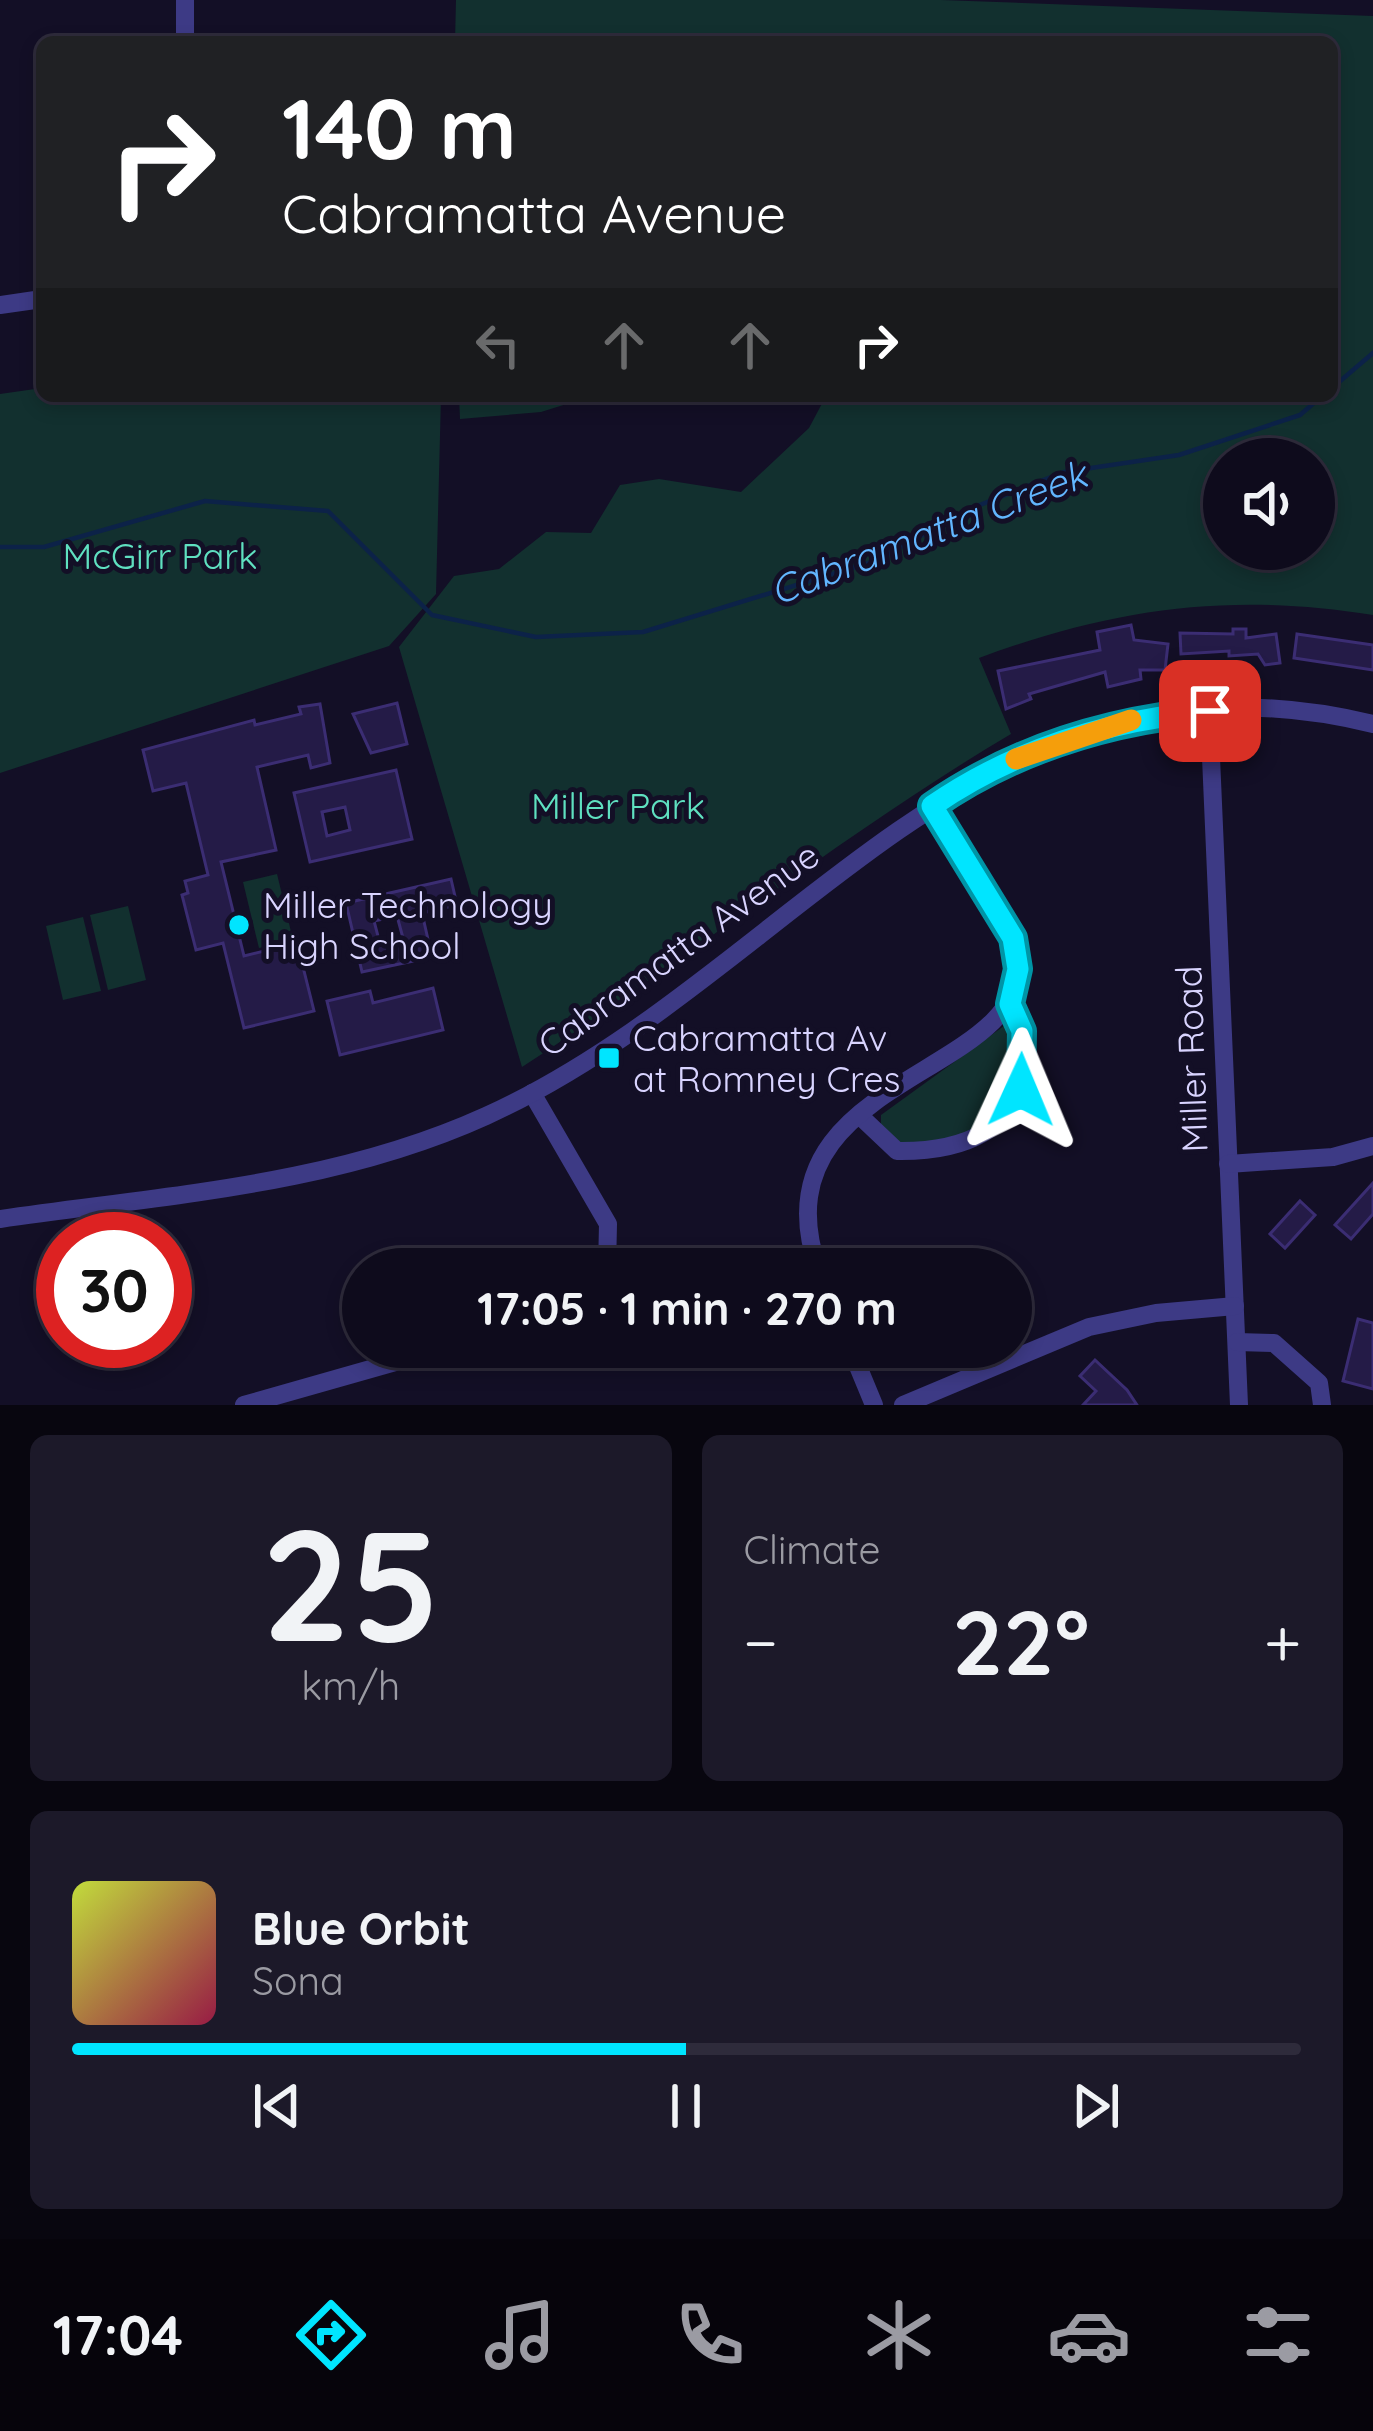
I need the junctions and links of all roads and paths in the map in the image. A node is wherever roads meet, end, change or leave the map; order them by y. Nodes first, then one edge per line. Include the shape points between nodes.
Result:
1 (185, 0) edge
2 (185, 36) edge
3 (36, 300) edge
4 (0, 304) edge
5 (1210, 711) junction
6 (1373, 724) edge
7 (932, 806) junction
8 (1010, 1004) junction
9 (532, 1093) junction
10 (860, 1116) junction
11 (1373, 1146) edge
12 (1228, 1164) junction
13 (0, 1219) edge
14 (607, 1248) edge
15 (814, 1248) edge
16 (1235, 1306) junction
17 (1237, 1342) junction
18 (374, 1368) edge
19 (859, 1368) edge
20 (244, 1405) edge
21 (874, 1405) edge
22 (903, 1405) edge
23 (1239, 1405) edge
24 (1322, 1405) edge

1 - 2 street
3 - 4 street
5 - 6 street, Cabramatta Avenue via 1288,710
5 - 7 street, Cabramatta Avenue via 1077,734
5 - 12 street, Miller Road
7 - 8 street via 1013,938 1018,969
7 - 9 street, Cabramatta Avenue
8 - 10 street
8 - 10 street via 1022,1031 1021,1090 989,1133 897,1151
9 - 13 street, Cabramatta Avenue via 420,1142 309,1174
9 - 14 street via 608,1224
10 - 15 street via 833,1137 814,1168 806,1203
11 - 12 street
12 - 16 street, Miller Road
16 - 17 street, Miller Road
16 - 22 street via 1089,1327
17 - 23 street, Miller Road
17 - 24 street via 1274,1342 1318,1382
18 - 20 street
19 - 21 street

